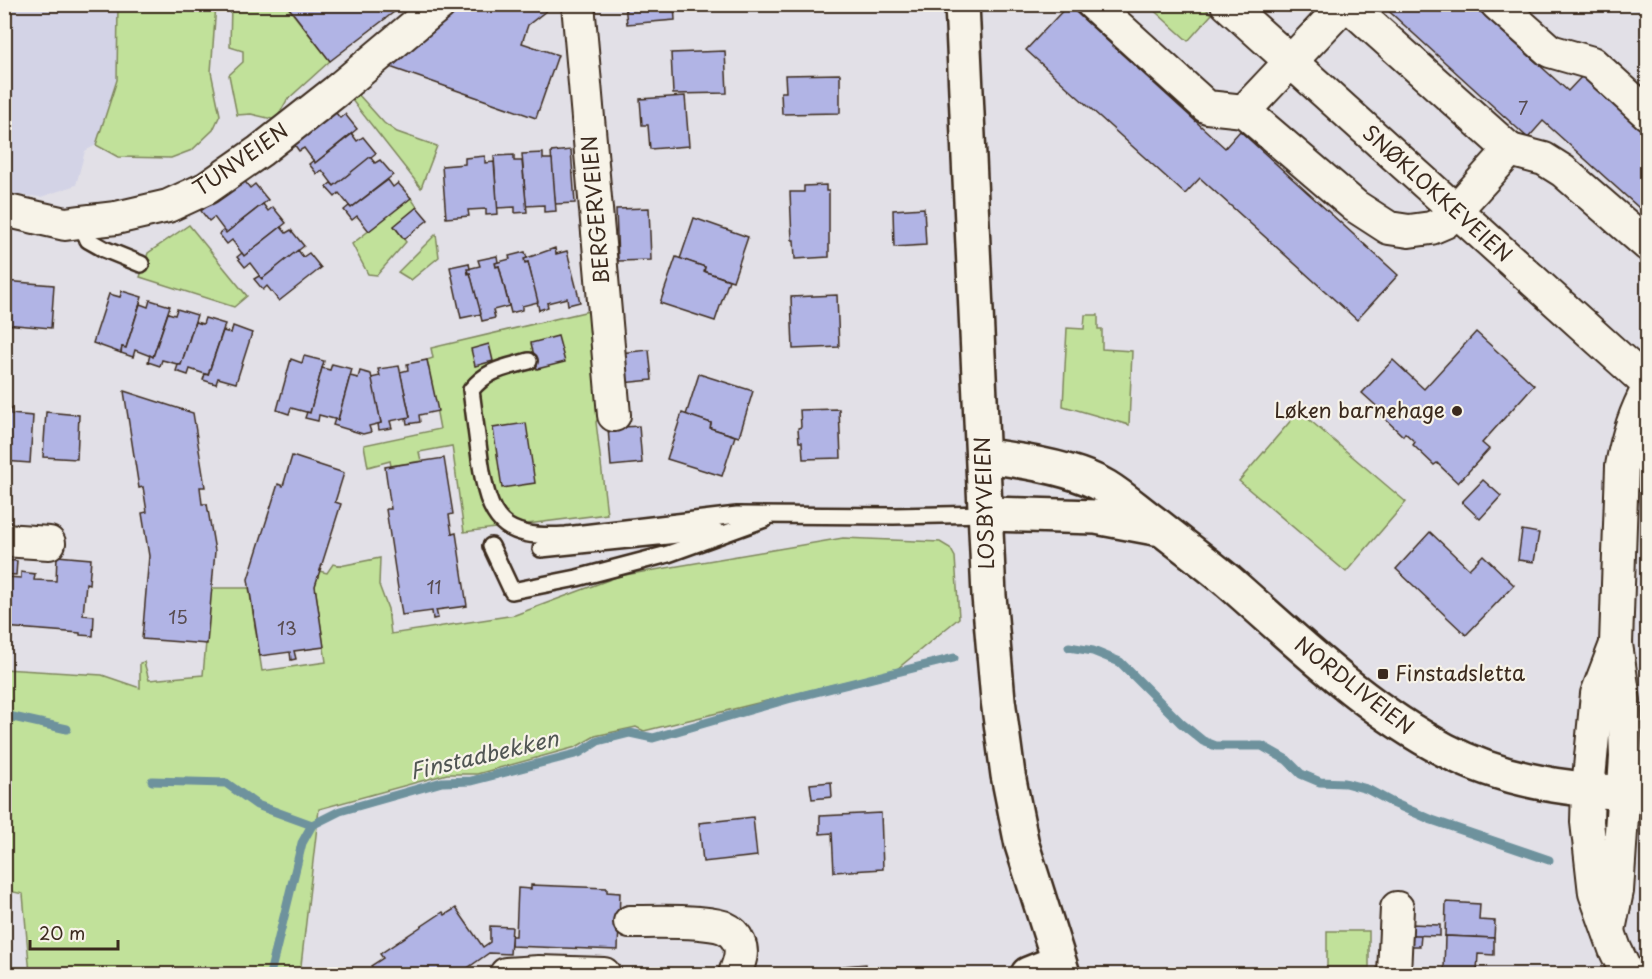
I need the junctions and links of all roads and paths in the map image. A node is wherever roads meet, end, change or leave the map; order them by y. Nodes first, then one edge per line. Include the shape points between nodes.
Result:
1 (440, 4) edge
2 (578, 4) edge
3 (962, 4) edge
4 (1094, 4) edge
5 (1227, 4) edge
6 (1346, 4) edge
7 (1497, 4) edge
8 (1291, 63) junction
9 (1244, 111) junction
10 (1647, 114) edge
11 (1510, 150) junction
12 (4, 210) edge
13 (1456, 212) junction
14 (80, 222) junction
15 (1647, 245) edge
16 (141, 264) dead end
17 (529, 361) dead end
18 (1647, 384) edge
19 (1647, 389) edge
20 (614, 415) dead end
21 (984, 456) junction
22 (987, 514) junction
23 (776, 516) junction
24 (1161, 528) junction
25 (737, 529) junction
26 (4, 540) edge
27 (49, 543) dead end
28 (491, 546) dead end
29 (541, 549) dead end
30 (1616, 644) junction
31 (1588, 789) junction
32 (1635, 793) edge
33 (1397, 908) dead end
34 (630, 922) dead end
35 (1609, 930) junction
36 (1060, 968) edge
37 (1622, 972) edge
38 (506, 975) edge
39 (604, 975) edge
40 (735, 975) edge
41 (1028, 975) edge
42 (1394, 975) edge

1 - 14 street, TUNVEIEN via 307,114 207,188 168,206
2 - 20 street, BERGERVEIEN
3 - 21 main road, LOSBYVEIEN
4 - 9 street via 1207,107
5 - 8 street, SNØKLOKKEVEIEN
6 - 8 street
6 - 11 street
7 - 10 street via 1550,51 1592,63
8 - 9 street
8 - 13 street, SNØKLOKKEVEIEN
9 - 13 street via 1356,206 1389,228 1431,228
11 - 13 street
11 - 15 street via 1544,159 1563,171
12 - 14 street, TUNVEIEN via 65,224
13 - 18 street, SNØKLOKKEVEIEN
14 - 16 lane via 88,240
17 - 23 lane via 495,370 471,390 487,499 500,520 512,528 545,536 737,515
19 - 30 street via 1635,413 1622,466
21 - 22 main road, LOSBYVEIEN
21 - 24 main road, NORDLIVEIEN via 1034,463 1105,487
22 - 23 lane
22 - 24 main road, NORDLIVEIEN via 1096,517
22 - 36 main road, LOSBYVEIEN via 989,596 1002,738 1022,845
23 - 25 lane
24 - 31 main road, NORDLIVEIEN via 1396,722 1470,762 1534,781
25 - 28 lane via 668,554 512,591
25 - 29 lane
26 - 27 street
30 - 31 street via 1598,694
30 - 32 street via 1624,700 1626,757
31 - 32 main road, NORDLIVEIEN
31 - 35 street via 1587,822 1595,893
32 - 35 street
33 - 42 street
34 - 40 street via 712,924 726,928 740,944
35 - 37 street
36 - 41 main road, LOSBYVEIEN
38 - 39 street

